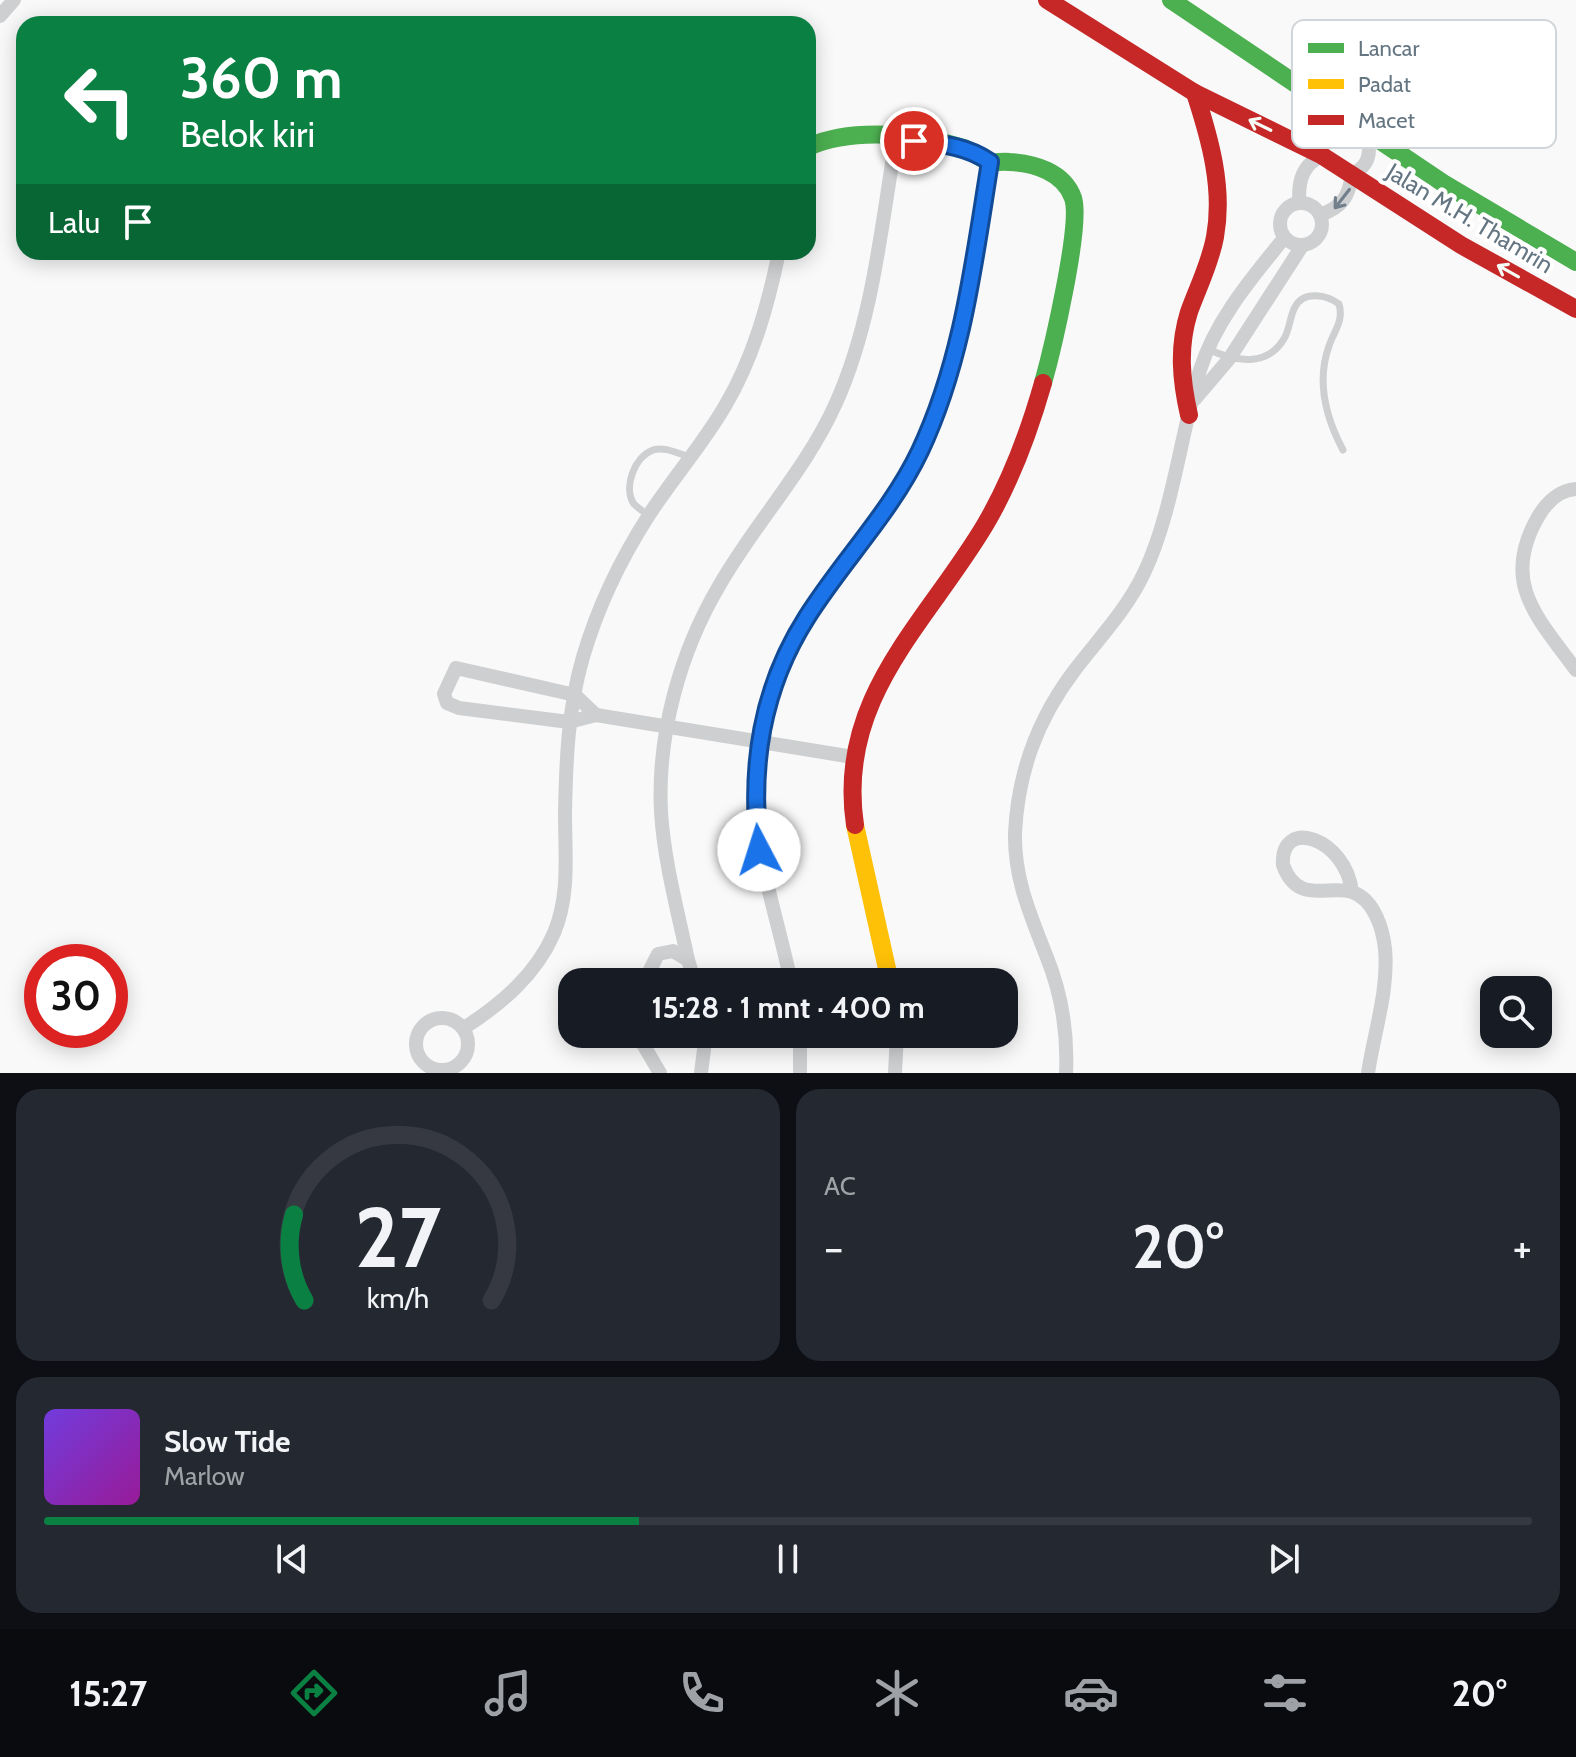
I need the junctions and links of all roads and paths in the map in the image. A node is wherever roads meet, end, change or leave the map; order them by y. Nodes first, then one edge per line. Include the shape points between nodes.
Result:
1 (14, 0) edge
2 (1047, 0) edge
3 (1171, 0) edge
4 (0, 16) edge
5 (1292, 81) edge
6 (1195, 93) junction
7 (896, 139) junction
8 (1292, 141) edge
9 (816, 145) edge
10 (1307, 148) edge
11 (1323, 148) edge
12 (1365, 148) edge
13 (1392, 148) edge
14 (1321, 155) junction
15 (990, 162) junction
16 (1352, 174) junction
17 (1299, 203) junction
18 (1320, 215) junction
19 (1284, 238) junction
20 (1302, 246) junction
21 (777, 260) edge
22 (1576, 262) edge
23 (1248, 282) junction
24 (1270, 296) junction
25 (1576, 309) edge
26 (1208, 349) junction
27 (1229, 359) junction
28 (1191, 407) junction
29 (1343, 450) dead end
30 (690, 457) junction
31 (1576, 489) edge
32 (649, 516) junction
33 (1576, 670) edge
34 (575, 695) junction
35 (596, 715) junction
36 (569, 722) junction
37 (667, 727) junction
38 (759, 742) junction
39 (853, 757) junction
40 (1352, 892) junction
41 (688, 960) junction
42 (651, 968) edge
43 (691, 968) edge
44 (788, 968) edge
45 (887, 968) edge
46 (464, 1028) junction
47 (645, 1048) edge
48 (704, 1048) edge
49 (800, 1048) edge
50 (896, 1048) edge
51 (456, 1070) edge
52 (660, 1073) edge
53 (701, 1073) edge
54 (800, 1073) edge
55 (895, 1073) edge
56 (1066, 1073) edge
57 (1368, 1073) edge

1 - 4 street
2 - 6 main road, Jalan M.H. Thamrin
3 - 5 main road, Jalan M.H. Thamrin
8 -> 6 main road, Jalan M.H. Thamrin
6 - 28 main road via 1212,148 1217,187 1212,253 1182,338 1179,364
7 - 9 main road via 839,138
7 - 15 main road via 954,146
7 - 37 street via 867,310 851,370 823,430 701,619
14 -> 10 main road, Jalan M.H. Thamrin
11 - 14 street
12 - 16 street via 1368,162
13 - 22 main road, Jalan M.H. Thamrin
14 - 16 main road, Jalan M.H. Thamrin
14 - 17 street via 1302,176
15 - 38 street via 959,346 935,415 906,478 789,649 765,707
15 - 39 main road via 1020,162 1052,172 1075,200 1067,273 1046,368 1010,479 964,561 897,653 871,699
16 -> 18 street via 1345,200
25 -> 16 main road, Jalan M.H. Thamrin via 1461,245
17 - 18 street
17 - 19 street via 1280,219
18 - 20 street via 1319,235
19 - 20 street
19 - 23 street
20 - 24 street
21 - 30 street via 741,375
23 - 24 street
23 - 26 street
24 - 27 street
26 - 27 lane
26 - 28 street
27 - 28 street
27 - 29 lane via 1256,360 1273,352 1301,300 1330,297 1339,304 1341,321 1328,347 1323,390 1327,415
28 - 56 street via 1144,573 1123,611 1052,704 1034,736 1021,782 1015,857 1028,914 1060,1000
30 - 32 street
30 - 32 lane via 653,450 639,461 630,494
31 - 33 street via 1546,504 1522,555 1522,582 1531,607
32 - 34 street via 604,596
34 - 35 street
34 - 36 street
34 - 36 street via 463,668 454,670 445,690 446,701 459,708
35 - 36 street
35 - 37 street
36 - 46 street via 566,881 554,934 516,989
37 - 38 street
37 - 41 street via 661,812
38 - 39 street
38 - 44 street via 759,850
39 - 45 main road via 853,804
40 - 40 street via 1319,893 1293,882 1283,865 1286,850 1305,838 1323,841 1342,860
40 - 57 street via 1376,917 1385,950
41 - 42 street via 673,951 658,954
41 - 43 street
46 - 51 street via 468,1050
46 - 51 street via 452,1019 436,1018 423,1025 416,1038 417,1053 426,1065
47 - 52 street
48 - 53 street
49 - 54 street
50 - 55 street

